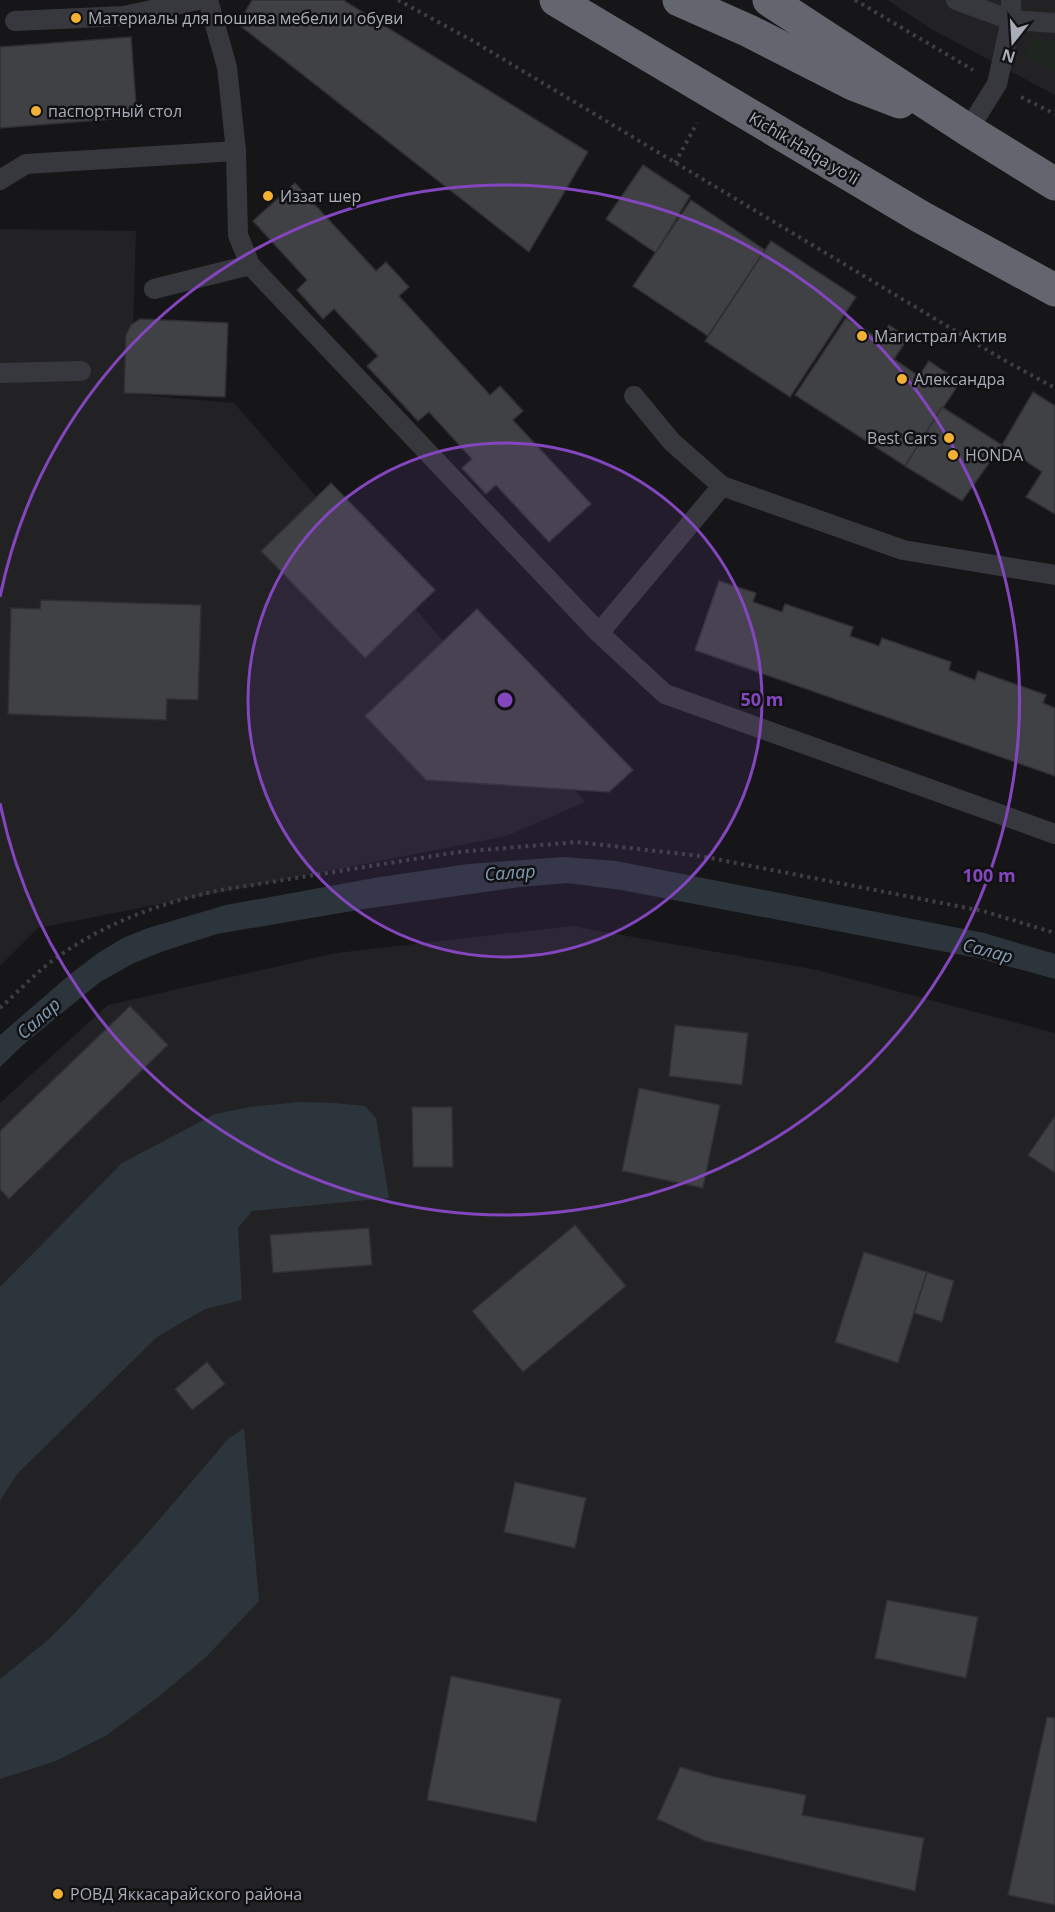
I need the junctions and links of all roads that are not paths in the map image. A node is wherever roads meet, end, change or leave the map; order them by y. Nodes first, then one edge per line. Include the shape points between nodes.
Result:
1 (198, 0) edge
2 (208, 0) edge
3 (556, 0) edge
4 (679, 0) edge
5 (769, 0) edge
6 (956, 0) edge
7 (1011, 10) edge
8 (15, 21) dead end
9 (1055, 23) edge
10 (968, 130) junction
11 (236, 151) junction
12 (0, 180) edge
13 (1055, 184) edge
14 (250, 265) junction
15 (154, 289) dead end
16 (1055, 290) edge
17 (81, 371) dead end
18 (0, 373) edge
19 (634, 396) dead end
20 (722, 486) junction
21 (1055, 575) edge
22 (599, 633) junction
23 (1055, 834) edge

1 - 8 lane via 123,16
2 - 11 lane via 227,67
3 - 16 highway, Kichik Halqa yo'li via 921,217
4 - 10 highway via 854,84
5 - 10 highway
6 - 7 lane
7 - 9 lane
7 - 10 lane via 997,84
10 - 13 highway
11 - 12 lane via 26,164
11 - 14 lane via 238,235
14 - 15 lane
14 - 22 lane
17 - 18 lane
19 - 20 lane via 672,442
20 - 21 lane via 903,550
20 - 22 lane
22 - 23 lane via 665,694

